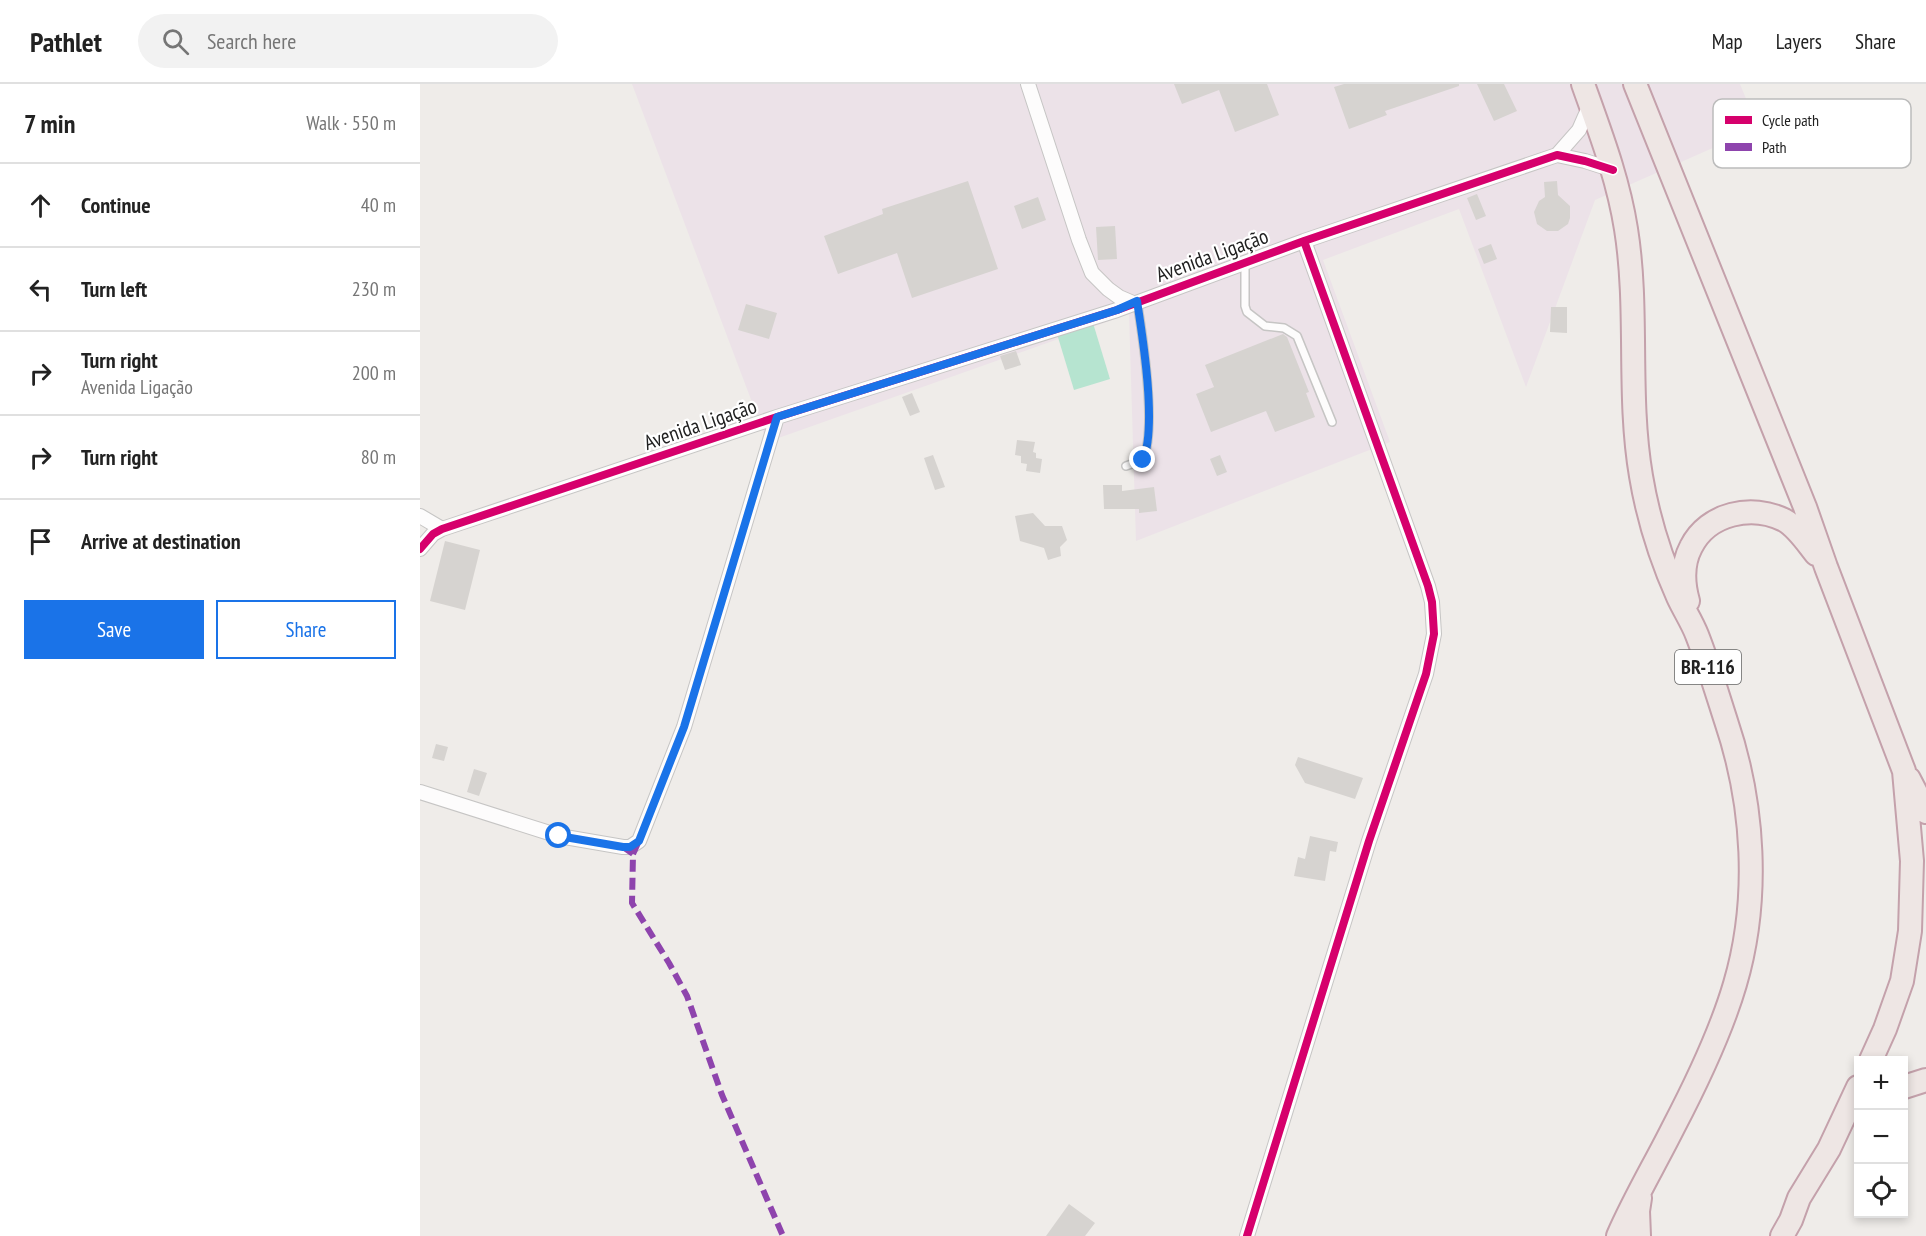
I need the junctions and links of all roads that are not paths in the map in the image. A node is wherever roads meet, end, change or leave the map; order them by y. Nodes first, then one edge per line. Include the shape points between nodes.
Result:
1 (1028, 84) edge
2 (1635, 84) edge
3 (1587, 94) edge
4 (1557, 155) junction
5 (1613, 170) junction
6 (1304, 241) junction
7 (1245, 262) junction
8 (1135, 302) junction
9 (777, 417) junction
10 (1332, 422) dead end
11 (1126, 465) dead end
12 (420, 516) edge
13 (442, 529) junction
14 (420, 549) edge
15 (1826, 567) junction
16 (1696, 633) junction
17 (1904, 771) junction
18 (420, 792) edge
19 (1926, 812) edge
20 (1873, 1056) edge
21 (1926, 1080) edge
22 (1908, 1086) edge
23 (1854, 1096) edge
24 (1854, 1124) edge
25 (1829, 1149) junction
26 (1641, 1188) junction
27 (1800, 1198) junction
28 (1247, 1236) edge
29 (1618, 1236) edge
30 (1639, 1236) edge
31 (1776, 1236) edge
32 (1782, 1236) edge

1 - 8 street via 1092,273 1119,297
2 - 15 highway
3 - 4 street, Avenida Ligação via 1579,130
3 - 5 highway, BR-116
4 - 5 street
4 - 6 street, Avenida Ligação
5 - 16 highway, BR-116 via 1629,258 1634,413 1646,503 1661,555
6 - 7 street, Avenida Ligação
6 - 28 street via 1428,586 1434,634 1426,674 1369,841
7 - 8 street, Avenida Ligação
7 - 10 lane via 1247,312 1265,326 1284,328 1297,336
8 - 9 street, Avenida Ligação
8 - 11 lane via 1149,429 1143,460
9 - 13 street, Avenida Ligação
9 - 18 street via 684,727 639,841 623,847 559,836
12 - 13 street
13 - 14 street, Avenida Ligação
15 - 16 highway via 1786,521 1750,511 1722,518 1700,534 1686,559 1683,576
15 - 17 highway
16 - 26 highway, BR-116 via 1728,725 1742,783 1750,862 1747,925 1736,981 1718,1031
17 - 19 highway
17 - 20 highway via 1912,861 1910,931 1902,981
21 - 22 highway
23 - 25 highway
24 - 25 highway
25 - 27 highway
26 - 29 highway, BR-116
26 - 30 highway
27 - 31 highway
27 - 32 highway

